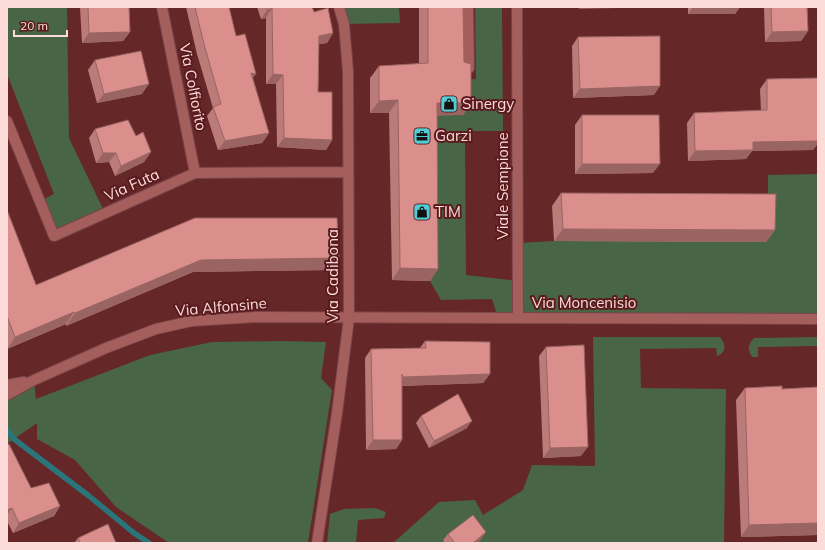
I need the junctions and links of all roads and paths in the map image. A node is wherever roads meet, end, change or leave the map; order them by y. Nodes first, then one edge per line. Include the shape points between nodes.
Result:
1 (162, 7) edge
2 (339, 7) edge
3 (468, 7) edge
4 (517, 7) edge
5 (469, 68) edge
6 (7, 121) edge
7 (348, 172) junction
8 (195, 173) junction
9 (349, 318) junction
10 (518, 318) junction
11 (818, 319) edge
12 (34, 380) junction
13 (7, 385) edge
14 (7, 395) edge
15 (317, 543) edge

1 - 8 street, Via Colfiorito
2 - 7 street, Via Cadibona via 344,24 348,71
3 - 5 street
4 - 10 street, Viale Sempione
6 - 8 street, Via Futa via 54,236
7 - 8 street, Via Futa
7 - 9 street, Via Cadibona
9 - 10 street, Via Moncenisio
9 - 12 street, Via Alfonsine via 256,317 192,321 156,329
9 - 15 street, Via Cadibona
10 - 11 street, Via Moncenisio
12 - 13 street, Via Alfonsine
12 - 14 street, Via Alfonsine

